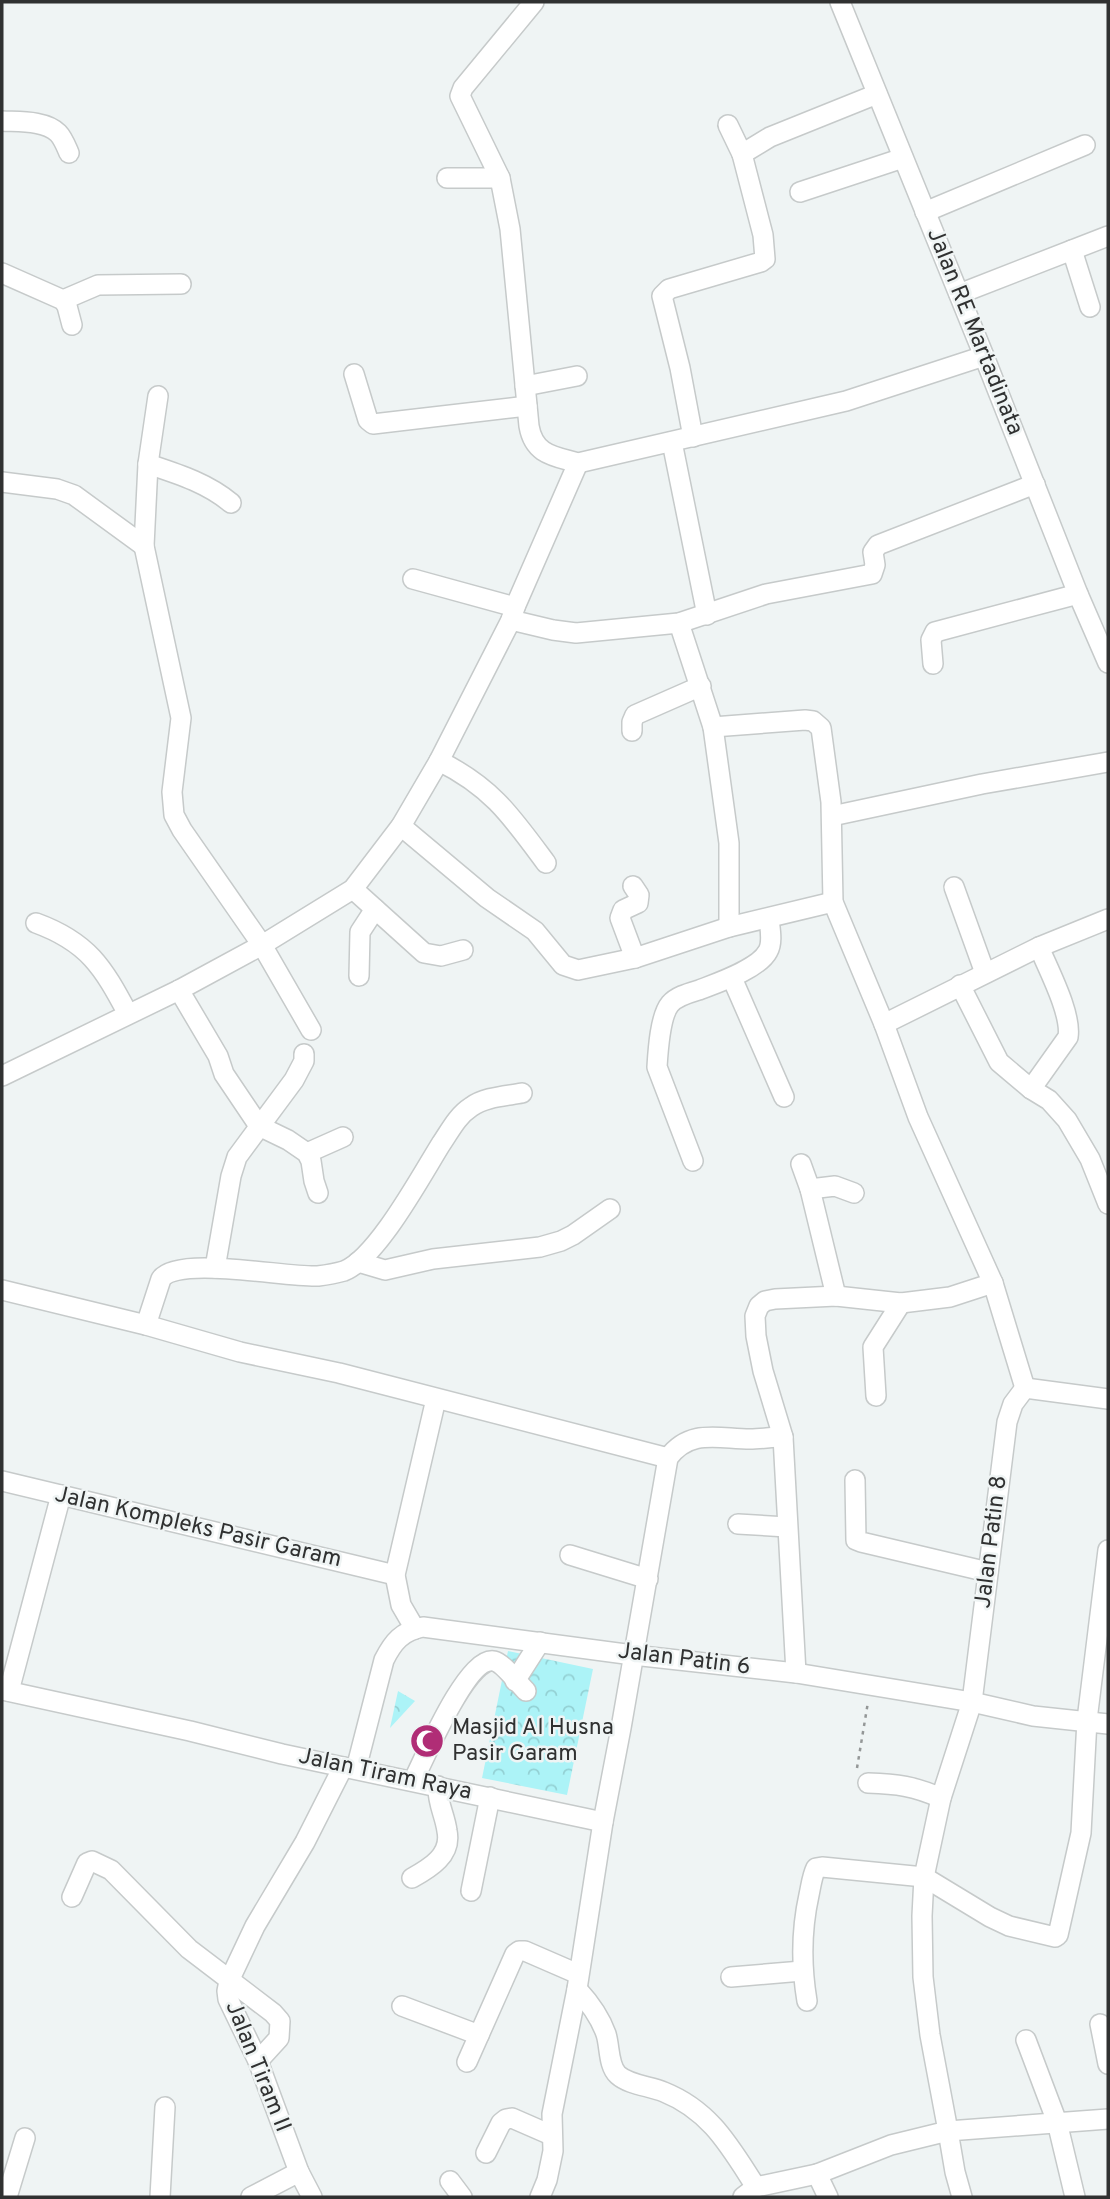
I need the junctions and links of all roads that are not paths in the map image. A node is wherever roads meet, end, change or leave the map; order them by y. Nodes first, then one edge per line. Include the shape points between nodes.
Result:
1 (534, 2) edge
2 (840, 2) edge
3 (877, 94) junction
4 (2, 121) edge
5 (728, 125) dead end
6 (1085, 145) dead end
7 (69, 153) dead end
8 (742, 154) junction
9 (903, 158) junction
10 (447, 178) dead end
11 (500, 178) junction
12 (800, 192) dead end
13 (925, 212) junction
14 (1108, 236) edge
15 (1072, 250) junction
16 (2, 273) edge
17 (181, 284) dead end
18 (959, 294) junction
19 (63, 300) junction
20 (1090, 307) dead end
21 (72, 325) dead end
22 (984, 356) junction
23 (354, 374) dead end
24 (577, 376) dead end
25 (158, 396) dead end
26 (526, 396) junction
27 (693, 437) junction
28 (672, 442) junction
29 (578, 463) junction
30 (148, 464) junction
31 (2, 481) edge
32 (1035, 484) junction
33 (231, 503) dead end
34 (144, 547) junction
35 (413, 579) dead end
36 (1078, 593) junction
37 (513, 613) junction
38 (708, 615) junction
39 (679, 623) junction
40 (1108, 663) edge
41 (933, 664) dead end
42 (701, 686) junction
43 (713, 727) junction
44 (632, 731) dead end
45 (439, 761) junction
46 (1108, 762) edge
47 (832, 816) junction
48 (401, 826) junction
49 (546, 863) dead end
50 (633, 886) dead end
51 (954, 887) dead end
52 (353, 889) junction
53 (833, 902) junction
54 (375, 909) junction
55 (769, 919) junction
56 (1108, 919) edge
57 (36, 923) dead end
58 (729, 927) junction
59 (262, 945) junction
60 (1039, 947) junction
61 (463, 950) dead end
62 (635, 958) junction
63 (985, 974) junction
64 (359, 976) dead end
65 (732, 978) junction
66 (960, 985) junction
67 (178, 990) junction
68 (128, 1014) junction
69 (884, 1024) junction
70 (312, 1030) dead end
71 (304, 1054) dead end
72 (2, 1076) edge
73 (1031, 1089) junction
74 (522, 1093) dead end
75 (784, 1097) dead end
76 (259, 1126) junction
77 (343, 1137) dead end
78 (307, 1153) junction
79 (694, 1161) dead end
80 (800, 1164) dead end
81 (810, 1189) junction
82 (318, 1193) dead end
83 (854, 1193) dead end
84 (1108, 1204) edge
85 (610, 1209) dead end
86 (358, 1262) junction
87 (215, 1268) junction
88 (993, 1283) junction
89 (2, 1290) edge
90 (836, 1296) junction
91 (901, 1303) junction
92 (146, 1325) junction
93 (1025, 1388) junction
94 (876, 1395) dead end
95 (436, 1399) junction
96 (1108, 1399) edge
97 (783, 1437) junction
98 (668, 1458) junction
99 (855, 1479) dead end
100 (2, 1481) edge
101 (61, 1495) junction
102 (738, 1524) dead end
103 (787, 1527) junction
104 (1108, 1550) edge
105 (570, 1555) dead end
106 (988, 1573) junction
107 (395, 1575) junction
108 (648, 1579) junction
109 (401, 1605) junction
110 (415, 1629) junction
111 (540, 1642) junction
112 (391, 1645) junction
113 (633, 1655) junction
114 (796, 1673) junction
115 (5, 1691) edge
116 (972, 1702) junction
117 (1087, 1720) junction
118 (1108, 1724) edge
119 (349, 1768) junction
120 (413, 1781) junction
121 (868, 1783) road end
122 (438, 1786) junction
123 (491, 1797) junction
124 (941, 1798) junction
125 (603, 1822) junction
126 (925, 1877) junction
127 (412, 1878) dead end
128 (471, 1891) dead end
129 (72, 1897) dead end
130 (802, 1971) junction
131 (731, 1976) dead end
132 (229, 1981) junction
133 (578, 1981) junction
134 (807, 2001) dead end
135 (402, 2006) dead end
136 (1100, 2024) dead end
137 (479, 2035) junction
138 (1026, 2040) dead end
139 (258, 2061) junction
140 (467, 2062) dead end
141 (1108, 2064) edge
142 (165, 2107) dead end
143 (1108, 2119) edge
144 (1056, 2122) junction
145 (948, 2131) junction
146 (551, 2135) junction
147 (25, 2138) dead end
148 (486, 2153) dead end
149 (299, 2172) junction
150 (817, 2174) junction
151 (450, 2181) dead end
152 (750, 2192) edge
153 (7, 2197) edge
154 (160, 2197) edge
155 (250, 2197) edge
156 (312, 2197) edge
157 (462, 2197) edge
158 (540, 2197) edge
159 (828, 2197) edge
160 (962, 2197) edge
161 (1075, 2197) edge

1 - 11 street via 461,92
2 - 3 street, Jalan RE Martadinata
3 - 8 street via 770,137
3 - 9 street, Jalan RE Martadinata
4 - 7 street via 51,128
5 - 8 street
6 - 13 street
8 - 27 street via 765,259 668,289 662,296
9 - 12 street
9 - 13 street, Jalan RE Martadinata
10 - 11 street
11 - 26 street via 510,229
13 - 18 street, Jalan RE Martadinata
14 - 15 street
15 - 18 street
15 - 20 street
16 - 19 street
17 - 19 street via 98,285
18 - 22 street, Jalan RE Martadinata
19 - 21 street
22 - 27 street via 846,401
22 - 32 street, Jalan RE Martadinata
23 - 26 street via 373,424
24 - 26 street
25 - 30 street
26 - 29 street via 530,435 538,448
27 - 28 street
28 - 29 street
28 - 38 street
29 - 37 street
30 - 33 street via 201,483
30 - 34 street
31 - 34 street via 74,495
32 - 36 street, Jalan RE Martadinata
32 - 38 street via 878,545 872,574 766,594
34 - 59 street via 181,718 172,792 174,815
35 - 37 street
36 - 40 street, Jalan RE Martadinata
36 - 41 street via 935,632 931,639
37 - 39 street via 553,630 576,633
37 - 45 street
38 - 39 street
39 - 42 street
42 - 43 street
42 - 44 street via 635,715
43 - 47 street via 817,723
43 - 58 street via 729,843
45 - 48 street
45 - 49 street via 480,785 503,806
46 - 47 street
47 - 53 street
48 - 52 street
48 - 62 street via 535,932 563,965 578,970
50 - 62 street via 638,903 624,910 620,918
51 - 63 street
52 - 54 street
52 - 59 street
53 - 55 street
53 - 69 street
54 - 61 street via 424,953 440,956
54 - 64 street via 360,932
55 - 58 street
55 - 65 street via 768,951
56 - 60 street
57 - 68 street via 61,932 85,949 109,978
58 - 62 street
59 - 67 street
59 - 70 street
60 - 63 street
60 - 73 street via 1069,1032
63 - 66 street
65 - 75 street
65 - 79 street via 679,997 664,1015 657,1067
66 - 69 street
66 - 73 street via 999,1062
67 - 68 street
67 - 76 street
68 - 72 street
69 - 88 street via 918,1117
71 - 76 street via 294,1080
73 - 84 street via 1067,1120 1090,1159
74 - 86 street via 478,1102 458,1118 384,1232
76 - 78 street
76 - 87 street via 237,1157 231,1176
77 - 78 street
78 - 82 street
80 - 81 street
81 - 83 street via 835,1186
81 - 90 street
85 - 86 street via 573,1235 540,1247 433,1259 385,1270
86 - 87 street via 318,1276
87 - 92 street via 163,1275
88 - 91 street via 950,1297
88 - 93 street
89 - 92 street
90 - 91 street
90 - 97 street via 765,1301 755,1316 762,1371
91 - 94 street via 873,1347
92 - 95 street
93 - 96 street
93 - 106 street, Jalan Patin 8 via 1007,1422
95 - 98 street
95 - 107 street
97 - 98 street via 692,1439 680,1444
97 - 103 street
98 - 108 street
99 - 106 street via 856,1540
100 - 101 street, Jalan Kompleks Pasir Garam
101 - 107 street, Jalan Kompleks Pasir Garam
101 - 115 street
102 - 103 street
103 - 114 street
104 - 117 street
105 - 108 street
106 - 116 street, Jalan Patin 8
107 - 109 street
108 - 113 street
109 - 110 street
109 - 112 street
110 - 111 street, Jalan Patin 6
110 - 112 street
111 - 113 street, Jalan Patin 6
111 - 120 street via 521,1686 498,1662 483,1663 458,1691
112 - 119 street
113 - 114 street, Jalan Patin 6
113 - 125 street
114 - 116 street, Jalan Patin 6
115 - 119 street, Jalan Tiram Raya
116 - 117 street, Jalan Patin 6 via 1033,1716
116 - 124 street, Jalan Patin 8
117 - 118 street, Jalan Patin 6
117 - 126 street via 1081,1833 1058,1935 1009,1927
119 - 120 street, Jalan Tiram Raya
119 - 132 street, Jalan Tiram II via 255,1926
120 - 122 street, Jalan Tiram Raya
121 - 124 street via 914,1787
122 - 123 street, Jalan Tiram Raya
122 - 127 street via 437,1799 448,1832 445,1849 434,1866
123 - 125 street, Jalan Tiram Raya
123 - 128 street
124 - 126 street, Jalan Patin 8
125 - 133 street
126 - 130 street via 816,1868 807,1905
126 - 145 street, Jalan Patin 8 via 923,1977
129 - 132 street via 87,1863 100,1863 188,1949
130 - 131 street
130 - 134 street
132 - 139 street, Jalan Tiram II via 228,1999
132 - 139 street via 279,2021 279,2038
133 - 137 street via 519,1951
133 - 146 street
133 - 152 street via 606,2034 617,2074 665,2092 706,2118 719,2131
135 - 137 street
136 - 141 street
137 - 140 street
138 - 144 street
139 - 149 street, Jalan Tiram II
142 - 154 street
143 - 144 street
144 - 145 street
144 - 161 street
145 - 150 street via 891,2146
145 - 160 street, Jalan Patin 8
146 - 148 street via 506,2119
146 - 158 street via 553,2151
147 - 153 street
149 - 155 street
149 - 156 street, Jalan Tiram II
150 - 152 street
150 - 159 street
151 - 157 street

